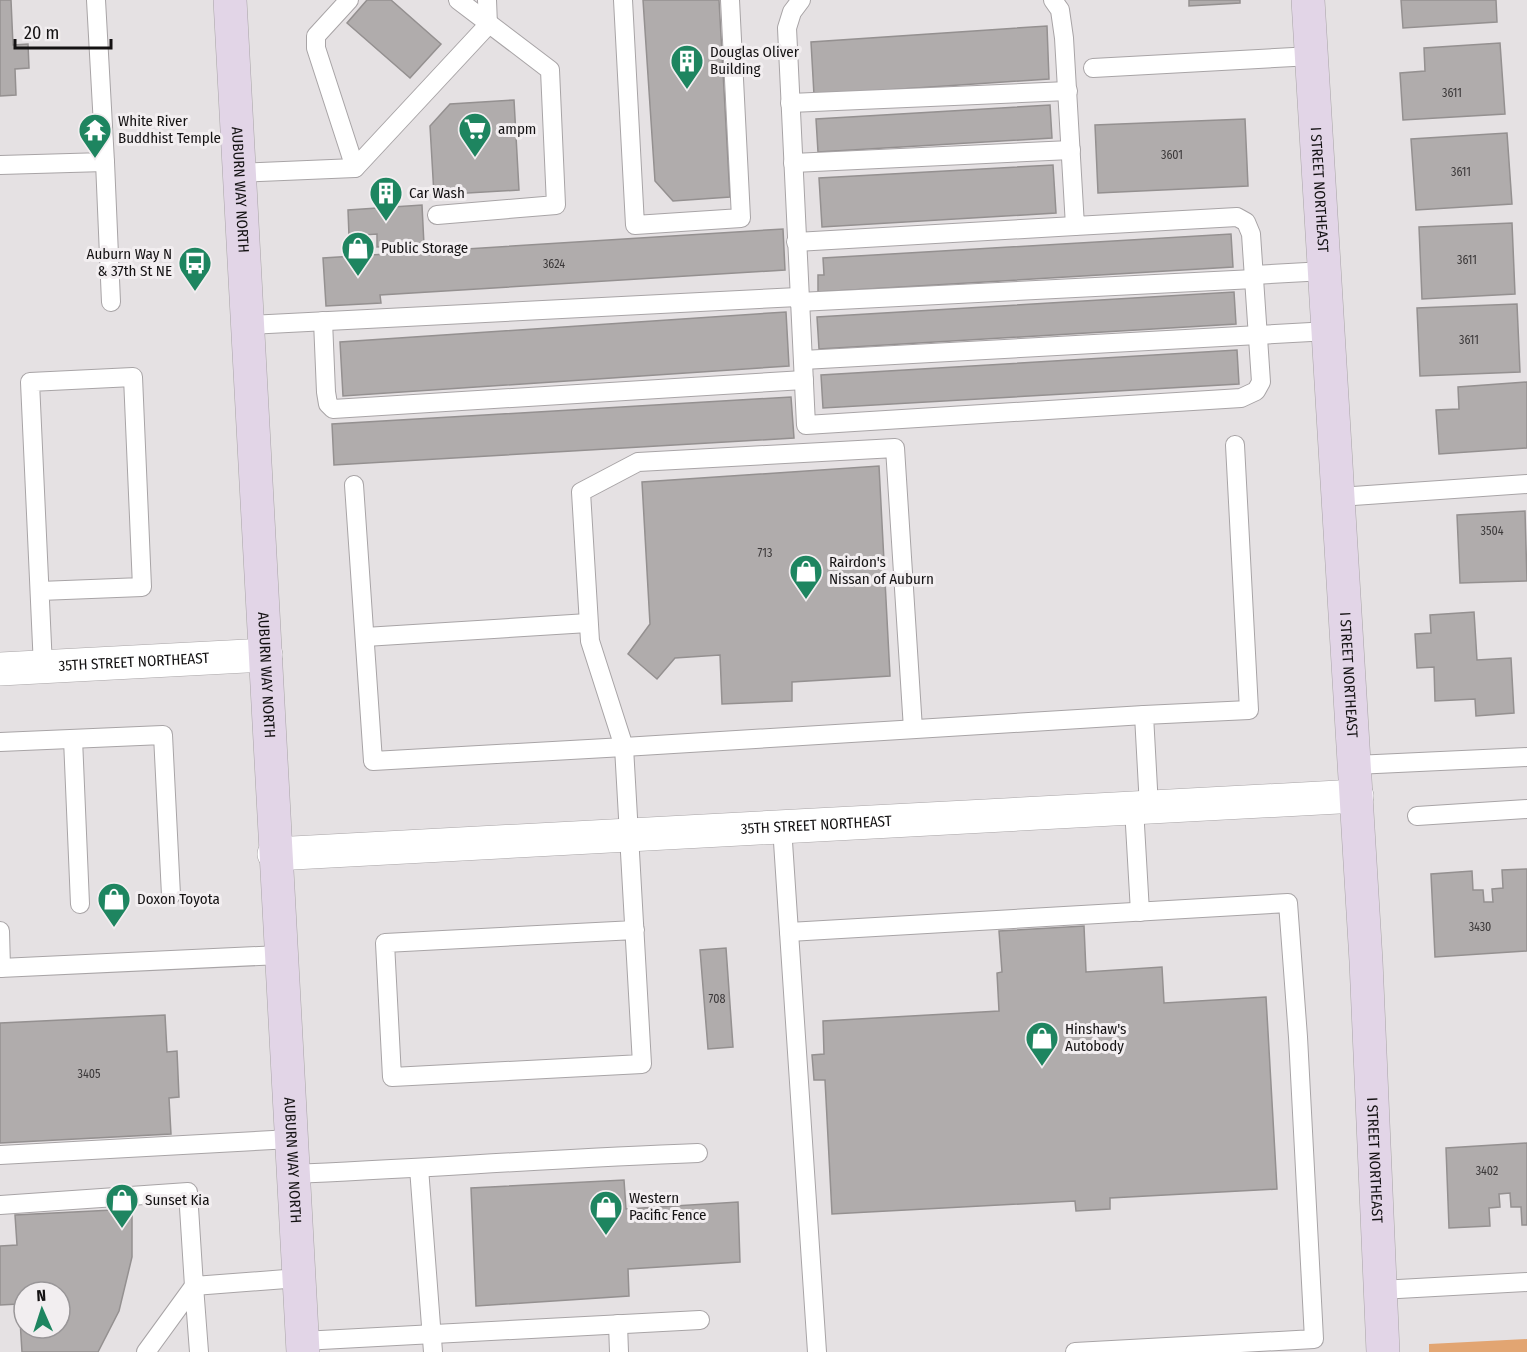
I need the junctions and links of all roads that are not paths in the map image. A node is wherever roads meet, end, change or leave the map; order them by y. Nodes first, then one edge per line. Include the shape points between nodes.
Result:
1 (96, 0) edge
2 (230, 0) edge
3 (349, 0) edge
4 (458, 0) edge
5 (487, 0) edge
6 (623, 0) edge
7 (730, 0) edge
8 (801, 0) edge
9 (1053, 0) edge
10 (1308, 0) edge
11 (488, 25) junction
12 (1312, 56) junction
13 (1093, 69) dead end
14 (1068, 91) junction
15 (790, 103) junction
16 (1071, 150) junction
17 (105, 162) junction
18 (793, 163) junction
19 (0, 165) edge
20 (355, 168) junction
21 (239, 173) junction
22 (437, 215) dead end
23 (1075, 226) junction
24 (796, 242) junction
25 (1325, 271) junction
26 (1254, 277) junction
27 (799, 300) junction
28 (111, 302) dead end
29 (323, 321) junction
30 (248, 326) junction
31 (1329, 331) junction
32 (1258, 335) junction
33 (803, 360) junction
34 (804, 380) junction
35 (1235, 444) dead end
36 (1527, 484) edge
37 (354, 485) dead end
38 (1339, 497) junction
39 (40, 591) junction
40 (588, 623) junction
41 (364, 637) junction
42 (266, 655) junction
43 (43, 667) junction
44 (0, 669) edge
45 (1144, 715) junction
46 (913, 729) junction
47 (73, 739) junction
48 (0, 742) edge
49 (624, 747) junction
50 (1527, 757) edge
51 (1356, 781) junction
52 (1142, 808) junction
53 (1527, 809) edge
54 (1417, 816) dead end
55 (782, 827) junction
56 (629, 835) junction
57 (274, 854) junction
58 (171, 895) dead end
59 (80, 904) dead end
60 (1140, 912) junction
61 (635, 930) junction
62 (0, 932) edge
63 (789, 933) junction
64 (280, 955) junction
65 (1, 968) edge
66 (291, 1138) junction
67 (698, 1153) dead end
68 (0, 1155) edge
69 (419, 1168) junction
70 (293, 1174) junction
71 (0, 1205) edge
72 (299, 1278) junction
73 (1527, 1282) edge
74 (194, 1286) junction
75 (1380, 1290) junction
76 (700, 1320) dead end
77 (618, 1324) junction
78 (432, 1343) edge
79 (302, 1347) edge
80 (146, 1352) edge
81 (199, 1352) edge
82 (619, 1352) edge
83 (817, 1352) edge
84 (1075, 1352) edge
85 (1383, 1352) edge

1 - 17 lane
2 - 21 main road, AUBURN WAY NORTH
3 - 20 lane via 316,36 316,48
4 - 11 lane
5 - 11 lane
6 - 7 lane via 635,225 741,219
8 - 15 lane via 787,28
9 - 14 lane via 1060,10
10 - 12 main road, I STREET NORTHEAST
11 - 20 lane
11 - 22 lane via 550,70 556,205
12 - 13 lane
12 - 25 main road, I STREET NORTHEAST
14 - 15 lane
14 - 16 lane
15 - 18 lane
16 - 18 lane
16 - 23 lane
17 - 19 lane
17 - 28 lane
18 - 24 lane
20 - 21 lane
21 - 30 main road, AUBURN WAY NORTH
23 - 24 lane
23 - 26 lane via 1237,217 1246,222 1251,234
24 - 27 lane
25 - 26 lane
25 - 31 main road, I STREET NORTHEAST
26 - 27 lane
26 - 32 lane
27 - 29 lane
27 - 33 lane
29 - 30 lane
29 - 34 lane via 326,392 333,409
30 - 42 main road, AUBURN WAY NORTH
31 - 32 lane
31 - 38 main road, I STREET NORTHEAST
32 - 33 lane
32 - 34 lane via 1261,382 1256,391 1241,398 806,424
33 - 34 lane
35 - 45 lane via 1249,710
36 - 38 lane
37 - 41 lane
38 - 51 main road, I STREET NORTHEAST
39 - 39 lane via 30,382 133,377 142,587
39 - 43 lane
40 - 41 lane
40 - 46 lane via 581,492 638,462 895,448
40 - 49 lane
41 - 49 lane via 373,761
42 - 43 street, 35TH STREET NORTHEAST
42 - 57 main road, AUBURN WAY NORTH
43 - 44 street, 35TH STREET NORTHEAST
45 - 46 lane
45 - 52 lane
46 - 49 lane
47 - 48 lane
47 - 58 lane via 163,735
47 - 59 lane
49 - 56 lane
50 - 51 lane
51 - 52 street, 35TH STREET NORTHEAST
51 - 75 main road, I STREET NORTHEAST
52 - 55 street, 35TH STREET NORTHEAST
52 - 60 lane
53 - 54 lane
55 - 56 street, 35TH STREET NORTHEAST
55 - 63 lane
56 - 57 street, 35TH STREET NORTHEAST
56 - 61 lane
57 - 64 main road, AUBURN WAY NORTH
60 - 63 lane
60 - 84 lane via 1288,903 1314,1340
61 - 61 lane via 642,1064 392,1077 385,943
62 - 65 lane
63 - 83 lane
64 - 65 lane
64 - 66 main road, AUBURN WAY NORTH
66 - 68 lane
66 - 70 main road, AUBURN WAY NORTH
67 - 69 lane
69 - 70 lane
69 - 78 lane
70 - 72 main road, AUBURN WAY NORTH
71 - 74 lane via 188,1192
72 - 74 lane
72 - 79 main road, AUBURN WAY NORTH
73 - 75 lane
74 - 80 lane
74 - 81 lane
75 - 85 main road, I STREET NORTHEAST
76 - 77 lane
77 - 78 lane
77 - 82 lane
78 - 79 lane

